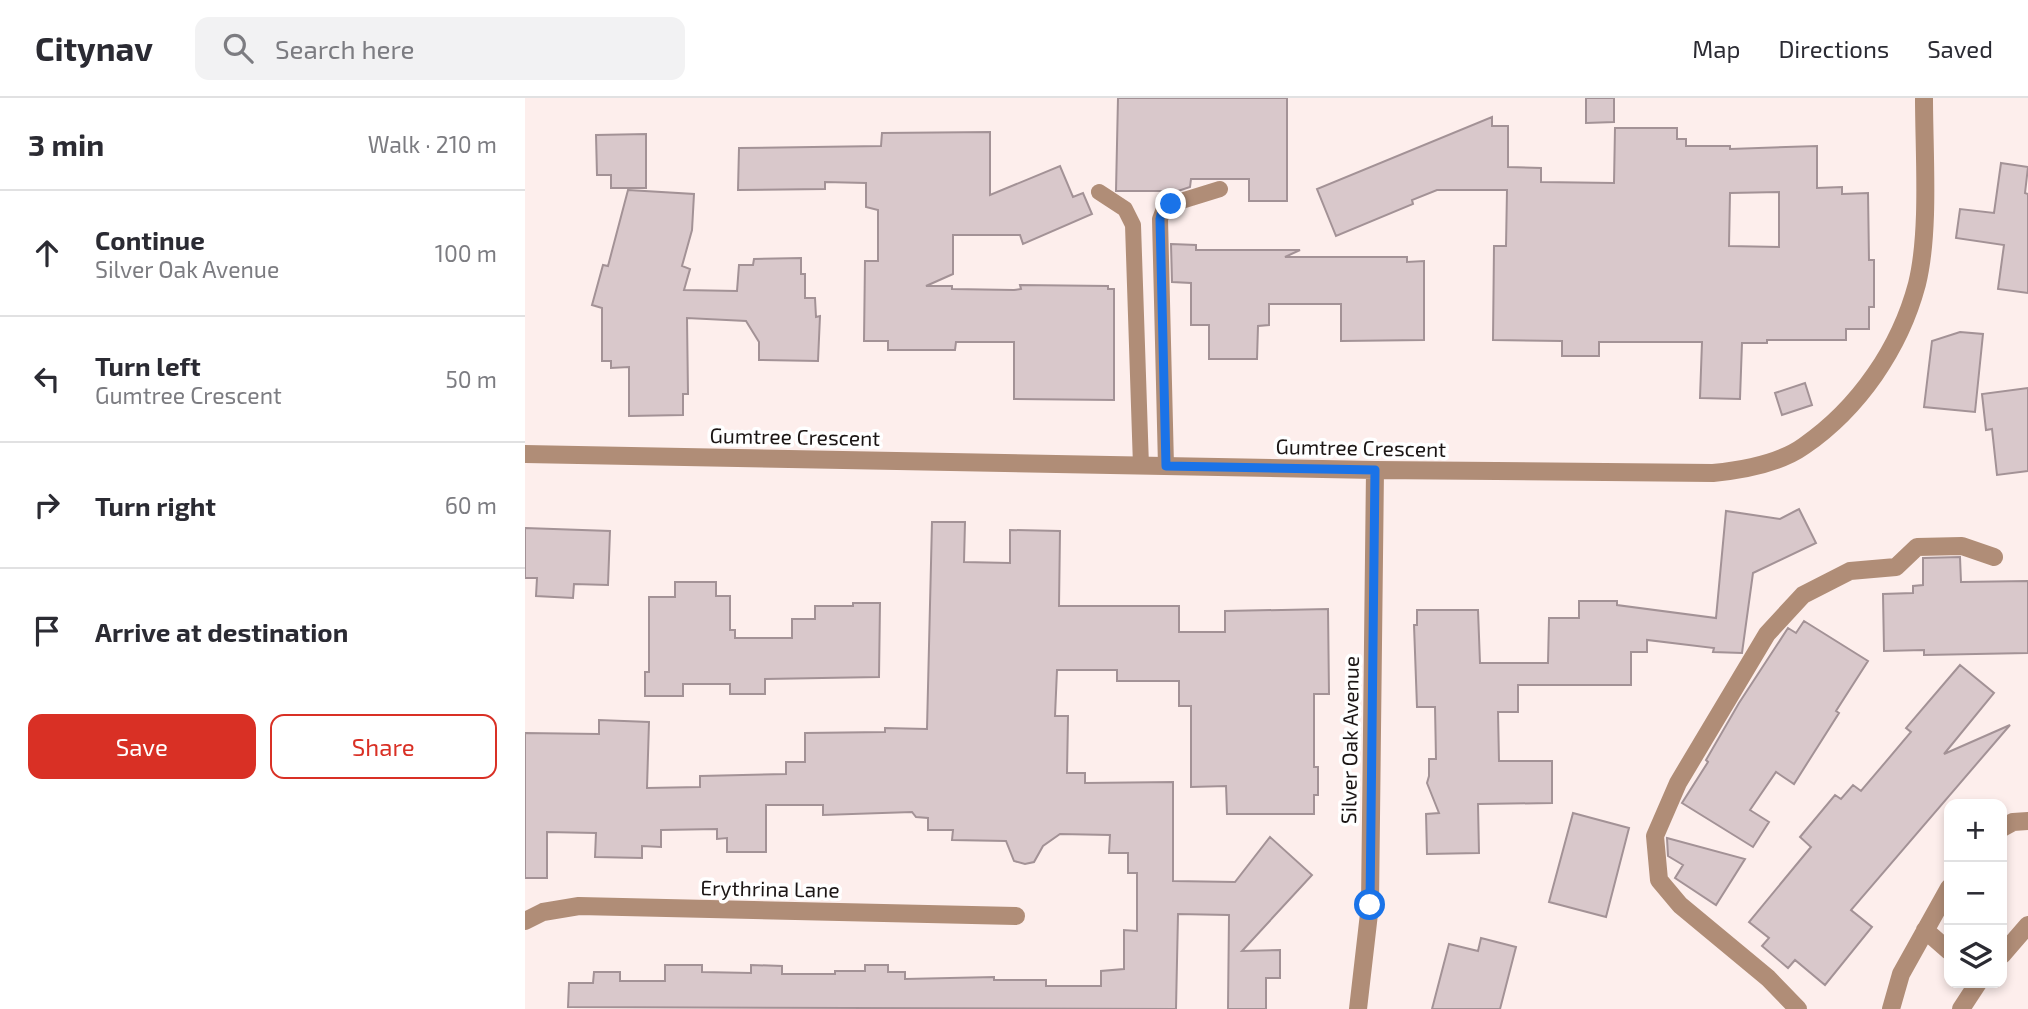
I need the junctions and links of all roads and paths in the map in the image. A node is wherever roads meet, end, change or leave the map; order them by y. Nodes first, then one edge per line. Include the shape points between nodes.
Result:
1 (1924, 98) edge
2 (1220, 189) dead end
3 (1098, 191) dead end
4 (525, 454) edge
5 (1141, 466) junction
6 (1166, 466) junction
7 (1375, 470) junction
8 (1994, 557) dead end
9 (2028, 821) edge
10 (2007, 825) edge
11 (1944, 897) edge
12 (1016, 916) dead end
13 (525, 921) edge
14 (2028, 925) edge
15 (1925, 930) junction
16 (1944, 947) edge
17 (2007, 949) edge
18 (1975, 988) edge
19 (1357, 1009) edge
20 (1798, 1009) edge
21 (1891, 1009) edge
22 (1961, 1009) edge

1 - 7 street, Gumtree Crescent via 1924,227 1917,282 1902,328 1878,372 1842,413 1803,447 1743,470 1713,473
2 - 6 lane via 1165,205 1162,210
3 - 5 lane via 1125,209 1133,225
4 - 5 street, Gumtree Crescent
5 - 6 street, Gumtree Crescent
6 - 7 street, Gumtree Crescent
7 - 19 street, Silver Oak Avenue via 1370,905
8 - 20 street via 1962,546 1917,547 1896,566 1850,571 1803,595 1767,634 1678,783 1654,836 1659,880 1680,905
9 - 10 street
11 - 15 street
12 - 13 street, Erythrina Lane via 579,906 543,912
14 - 17 street
15 - 16 street
15 - 21 street via 1901,974
18 - 22 street

